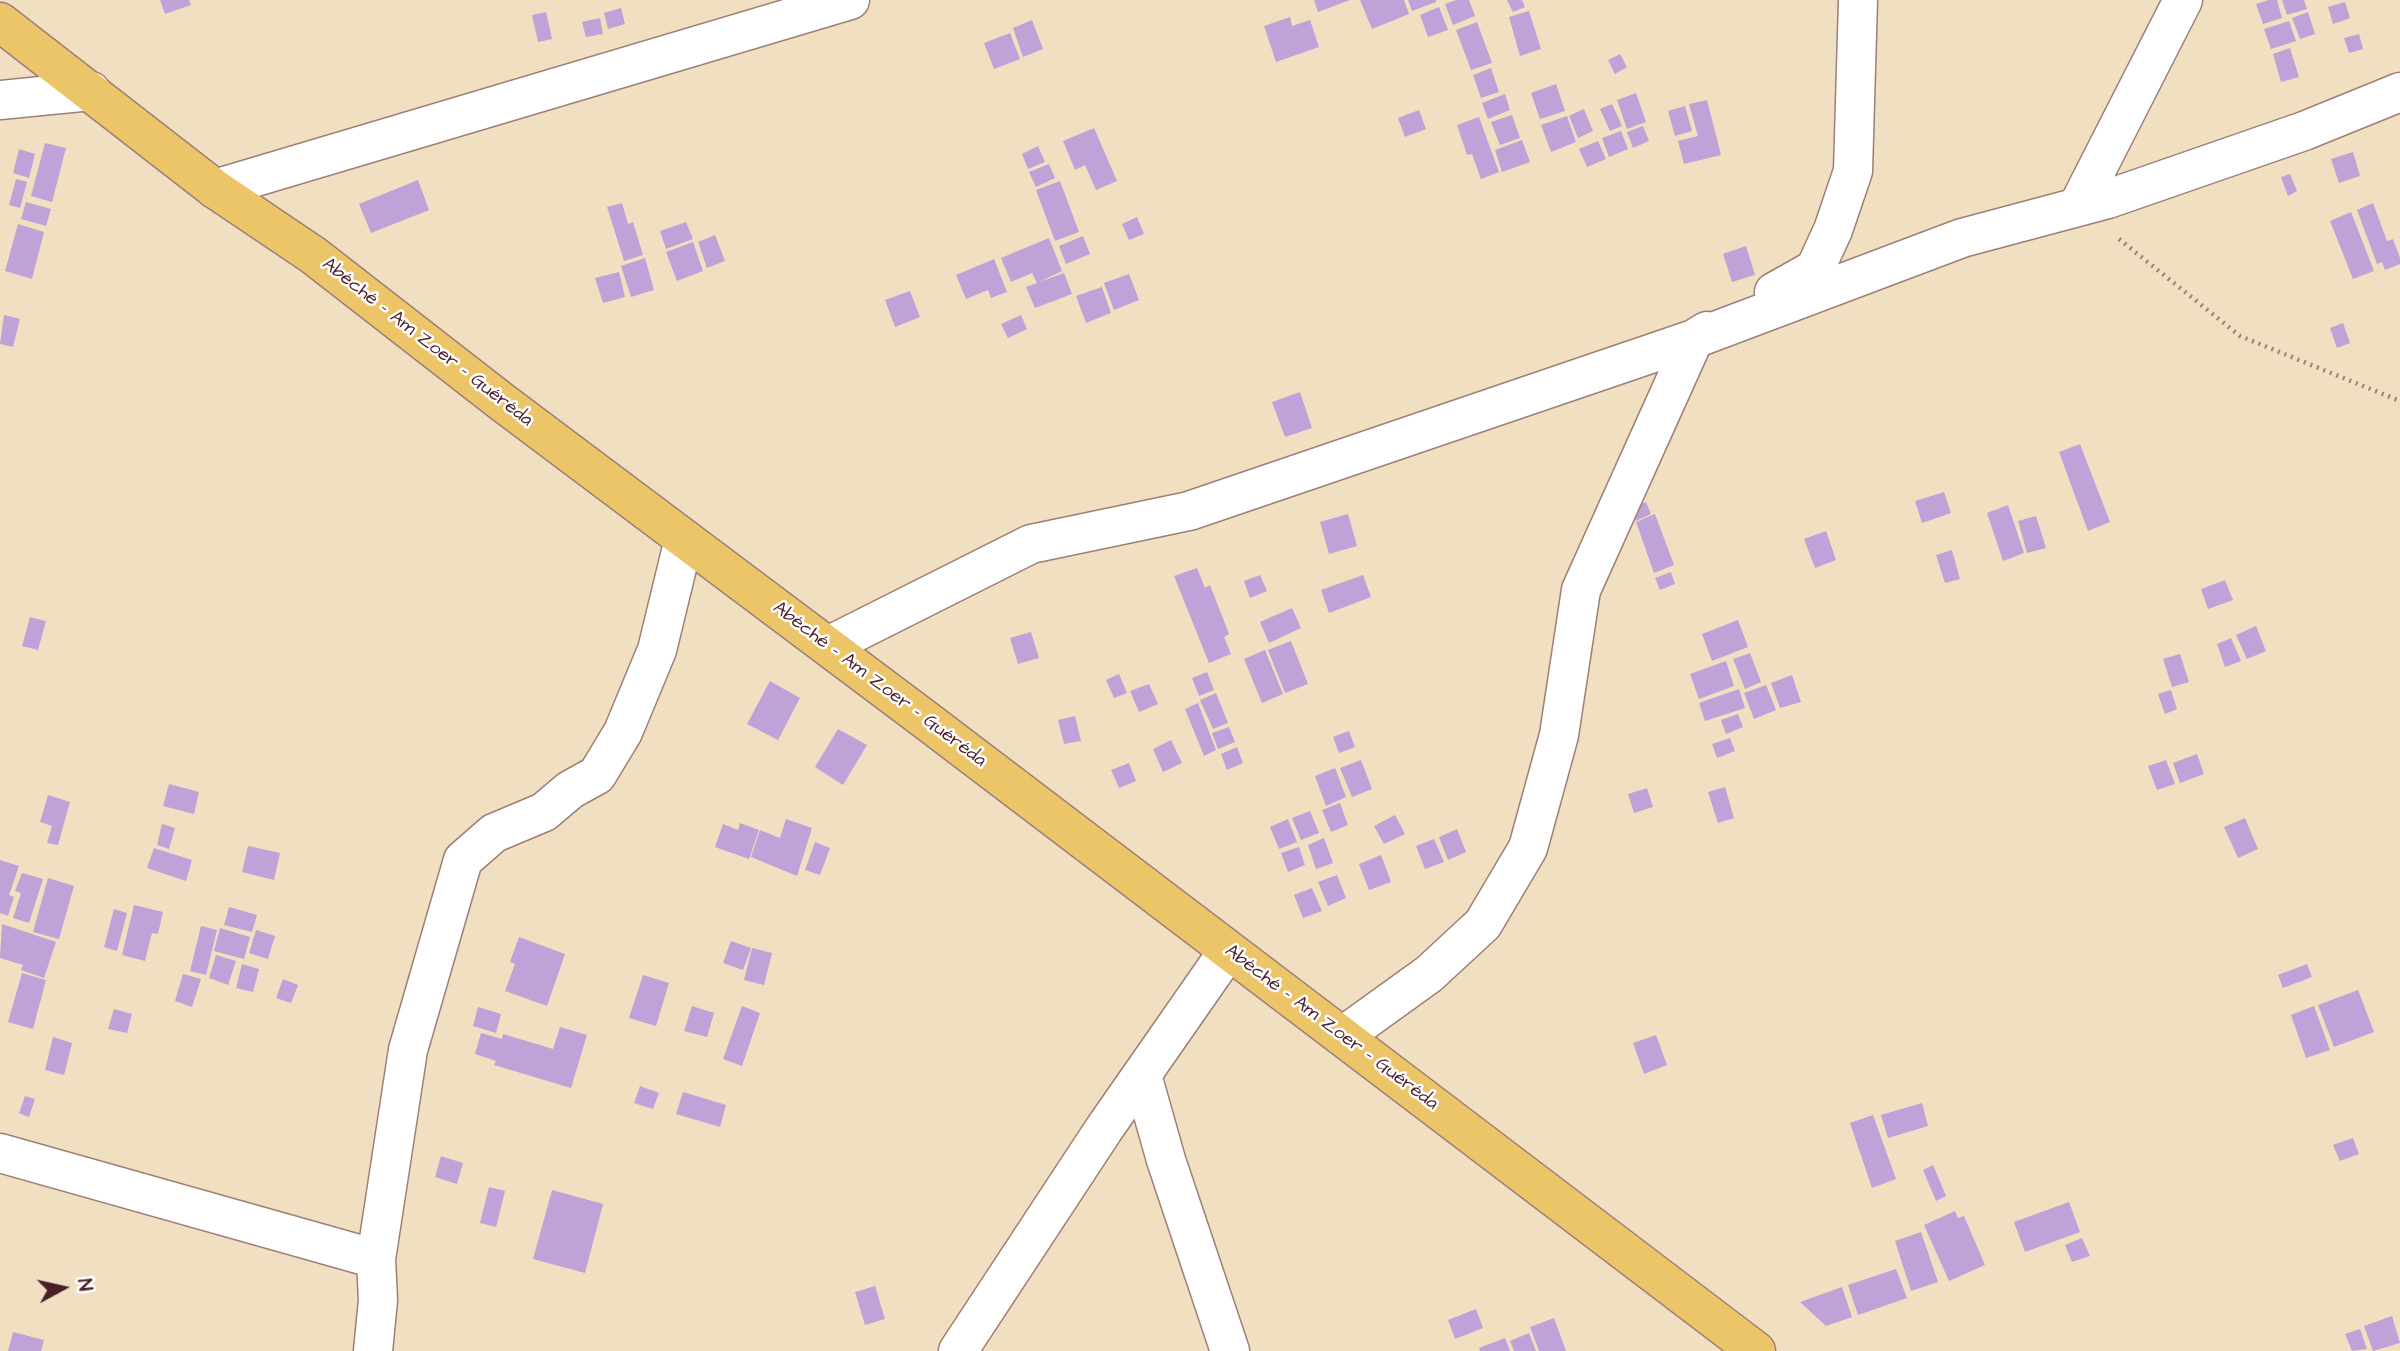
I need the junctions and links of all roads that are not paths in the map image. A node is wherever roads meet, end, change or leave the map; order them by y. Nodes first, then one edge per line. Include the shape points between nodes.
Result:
1 (1858, 0) edge
2 (2183, 0) edge
3 (844, 1) edge
4 (0, 22) edge
5 (91, 91) junction
6 (2400, 92) edge
7 (0, 100) edge
8 (215, 189) junction
9 (2078, 206) junction
10 (1693, 339) junction
11 (684, 539) junction
12 (828, 646) junction
13 (1228, 951) junction
14 (1343, 1035) junction
15 (1142, 1075) junction
16 (0, 1153) edge
17 (376, 1259) junction
18 (373, 1351) edge
19 (958, 1351) edge
20 (1230, 1351) edge
21 (1756, 1351) edge

1 - 10 street via 1853,171 1815,269
2 - 9 street
3 - 8 street
4 - 5 main road, Abéché - Am Zoer - Guéréda
5 - 7 street
5 - 8 main road, Abéché - Am Zoer - Guéréda
6 - 9 street via 2304,131
8 - 11 main road, Abéché - Am Zoer - Guéréda via 313,255
9 - 10 street via 1962,238
10 - 12 street via 1189,511 1031,544
10 - 14 street via 1580,590 1559,735 1528,848 1483,924 1430,974
11 - 12 main road, Abéché - Am Zoer - Guéréda
11 - 17 street via 657,650 623,732 597,775 544,812 494,833 463,860 408,1049
12 - 13 main road, Abéché - Am Zoer - Guéréda
13 - 14 main road, Abéché - Am Zoer - Guéréda
13 - 15 street
14 - 21 main road, Abéché - Am Zoer - Guéréda
15 - 19 street
15 - 20 street
16 - 17 street
17 - 18 street

